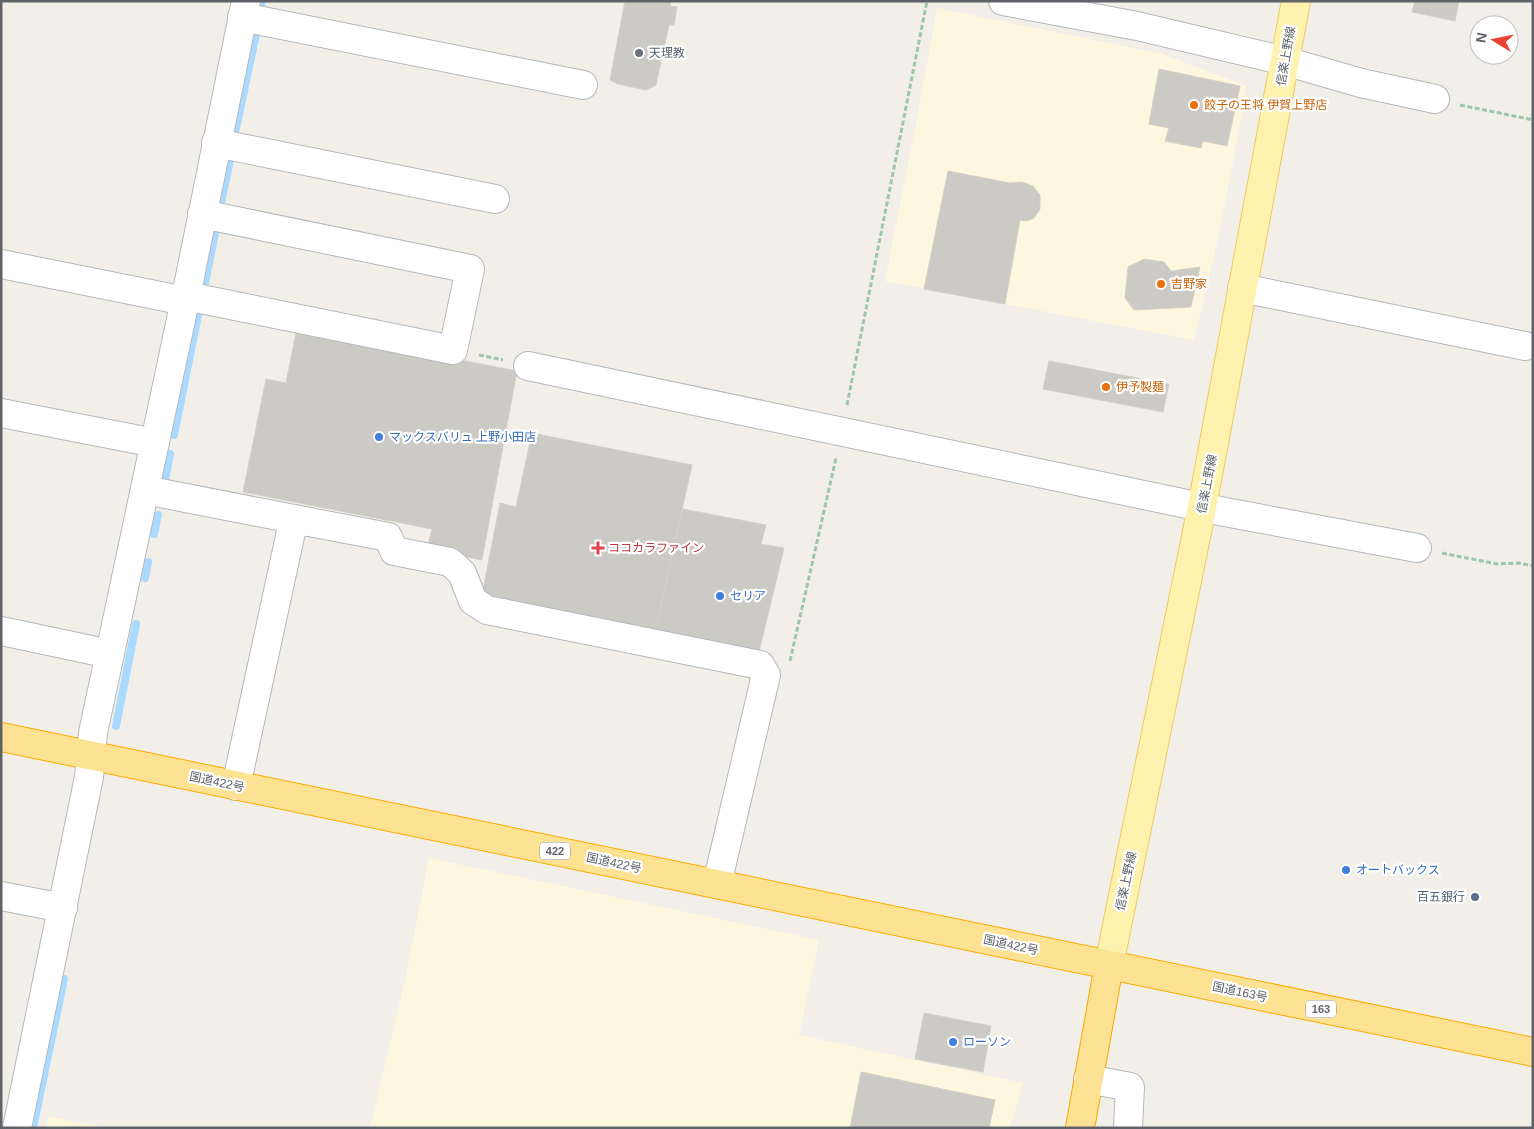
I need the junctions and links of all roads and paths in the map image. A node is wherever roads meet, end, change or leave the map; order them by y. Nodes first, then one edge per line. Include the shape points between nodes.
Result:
1 (1003, 1) edge
2 (1296, 1) edge
3 (244, 9) edge
4 (1284, 62) junction
5 (583, 85) dead end
6 (1435, 99) joint
7 (1533, 120) edge
8 (216, 143) junction
9 (494, 198) dead end
10 (202, 214) junction
11 (1, 264) edge
12 (1242, 288) junction
13 (186, 299) junction
14 (1525, 346) dead end
15 (454, 350) junction
16 (528, 366) joint
17 (1, 413) edge
18 (154, 443) junction
19 (145, 490) junction
20 (1202, 507) junction
21 (304, 521) junction
22 (1417, 548) joint
23 (1533, 566) edge
24 (1, 631) edge
25 (110, 654) junction
26 (1, 738) edge
27 (91, 755) junction
28 (236, 786) junction
29 (717, 884) junction
30 (1, 896) edge
31 (62, 908) junction
32 (1109, 965) junction
33 (1533, 1052) edge
34 (1088, 1079) junction
35 (17, 1128) edge
36 (1080, 1128) edge
37 (1128, 1128) edge

1 - 4 street via 1137,26
2 - 4 main road, 信楽上野線
3 - 5 street
3 - 8 street
4 - 6 street
4 - 12 main road, 信楽上野線
6 - 7 path
8 - 9 street
8 - 10 street
10 - 13 street
10 - 15 street via 470,269
11 - 13 street
12 - 14 street
12 - 20 main road, 信楽上野線
13 - 15 street
13 - 18 street
15 - 16 path
16 - 20 street
17 - 18 street
18 - 19 street
19 - 21 street
19 - 25 street
20 - 22 street
20 - 32 main road, 信楽上野線
21 - 28 street via 292,527
21 - 29 street via 388,537 394,551 450,562 462,572 473,601 487,610 760,665 766,674
22 - 23 path via 1497,564
24 - 25 street
25 - 27 street
26 - 27 highway, 国道422号 / 422
27 - 28 highway, 国道422号 / 422
27 - 31 street
28 - 29 highway, 国道422号 / 422
29 - 32 highway, 国道422号 / 422
30 - 31 street
31 - 35 street
32 - 33 highway, 国道163号 / 163
32 - 34 highway
34 - 36 highway
34 - 37 street via 1130,1087

